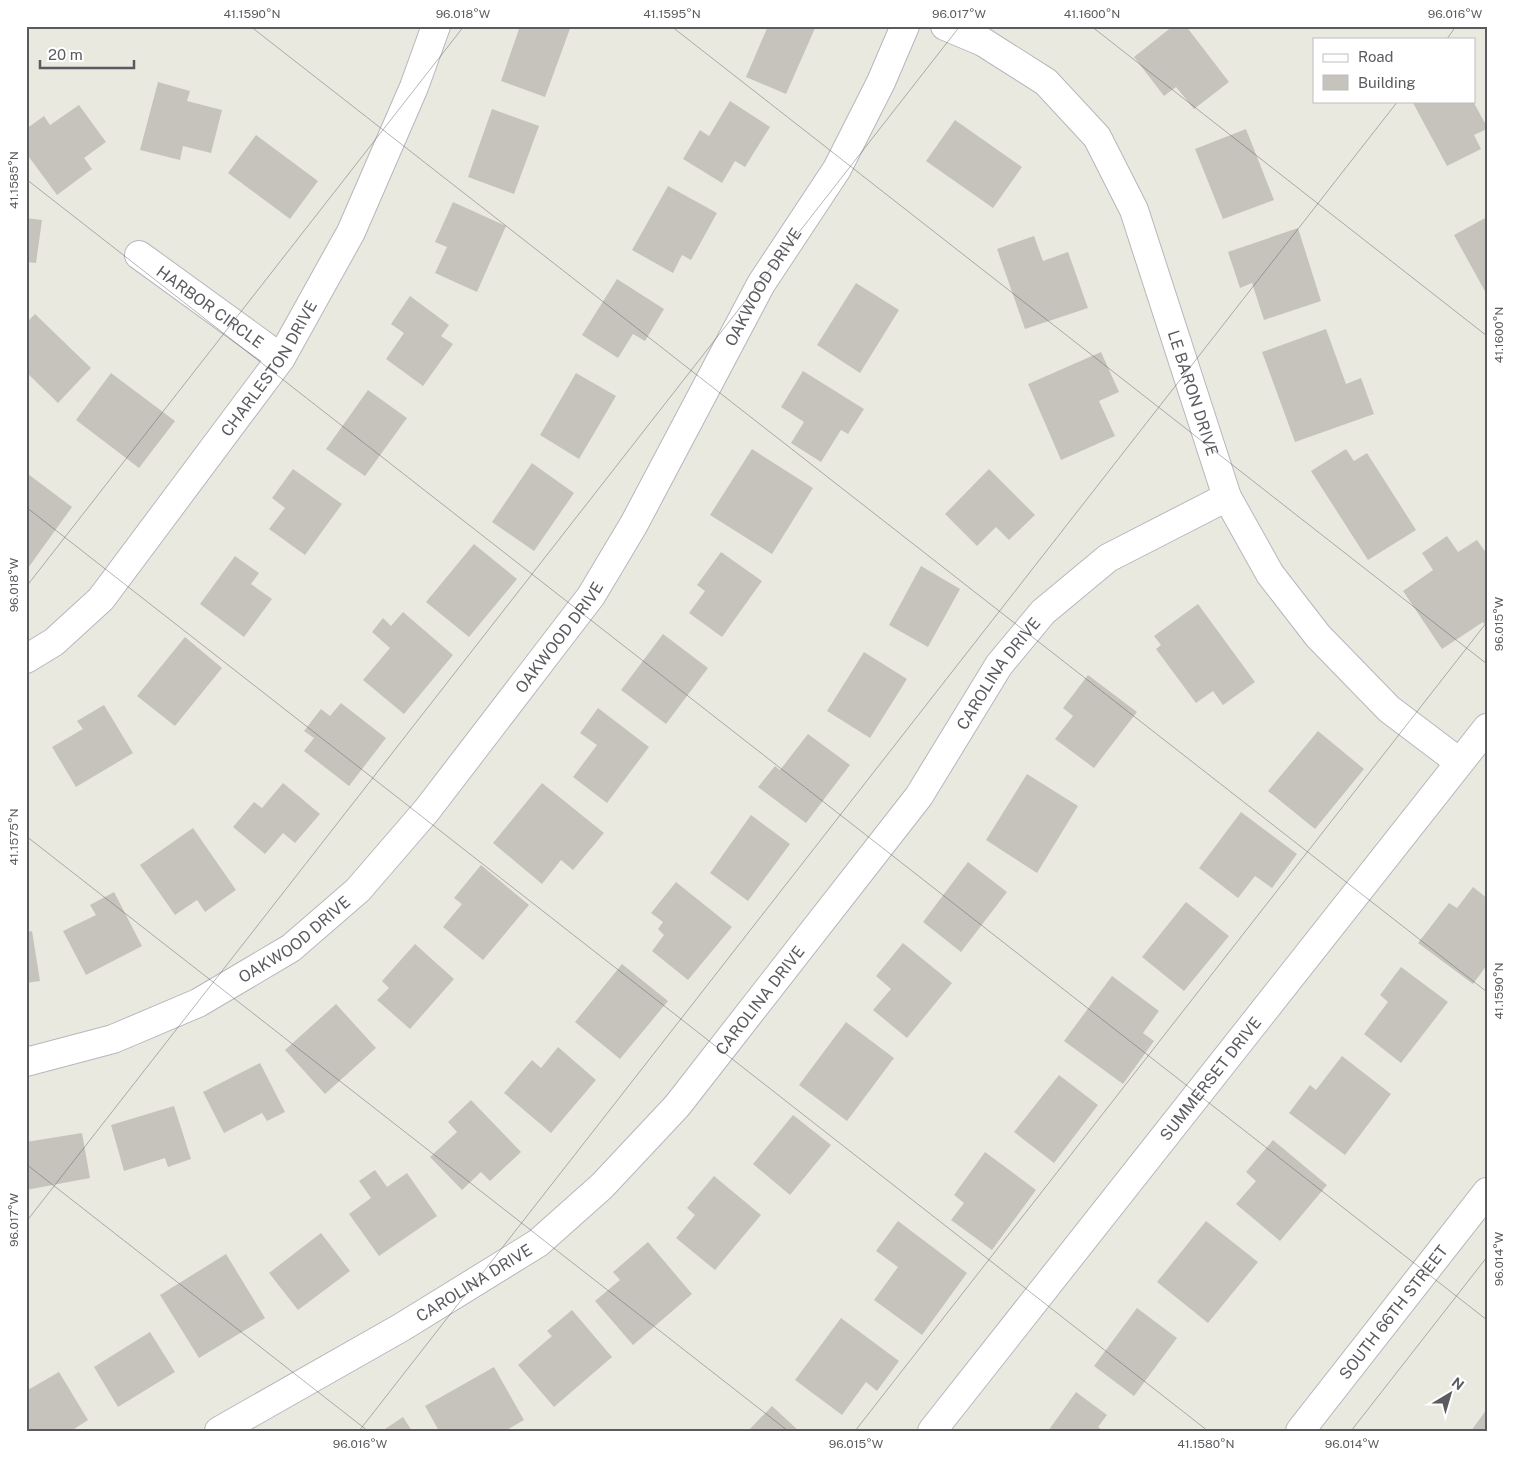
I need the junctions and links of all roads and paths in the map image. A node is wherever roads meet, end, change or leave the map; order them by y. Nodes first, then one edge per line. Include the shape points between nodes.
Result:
1 (436, 26) edge
2 (905, 26) edge
3 (945, 26) edge
4 (139, 255) dead end
5 (281, 358) junction
6 (1227, 497) junction
7 (26, 659) edge
8 (1487, 728) edge
9 (1459, 762) junction
10 (26, 1062) edge
11 (1487, 1192) edge
12 (219, 1431) edge
13 (932, 1431) edge
14 (1300, 1431) edge

1 - 5 street, CHARLESTON DRIVE via 414,87 351,232
2 - 10 street, OAKWOOD DRIVE via 882,82 837,169 761,284 634,524 591,596 428,810 358,890 292,948 198,1003 122,1036
3 - 6 street, LE BARON DRIVE via 983,42 1046,82 1097,136 1134,210
4 - 5 street, HARBOR CIRCLE
5 - 7 street, CHARLESTON DRIVE via 101,600 54,642
6 - 9 street, LE BARON DRIVE via 1270,574 1318,636 1389,709
6 - 12 street, CAROLINA DRIVE via 1108,558 1043,612 999,665 919,796 677,1106 602,1186 538,1243 402,1327
8 - 9 street, SUMMERSET DRIVE
9 - 13 street, SUMMERSET DRIVE
11 - 14 street, SOUTH 66TH STREET

